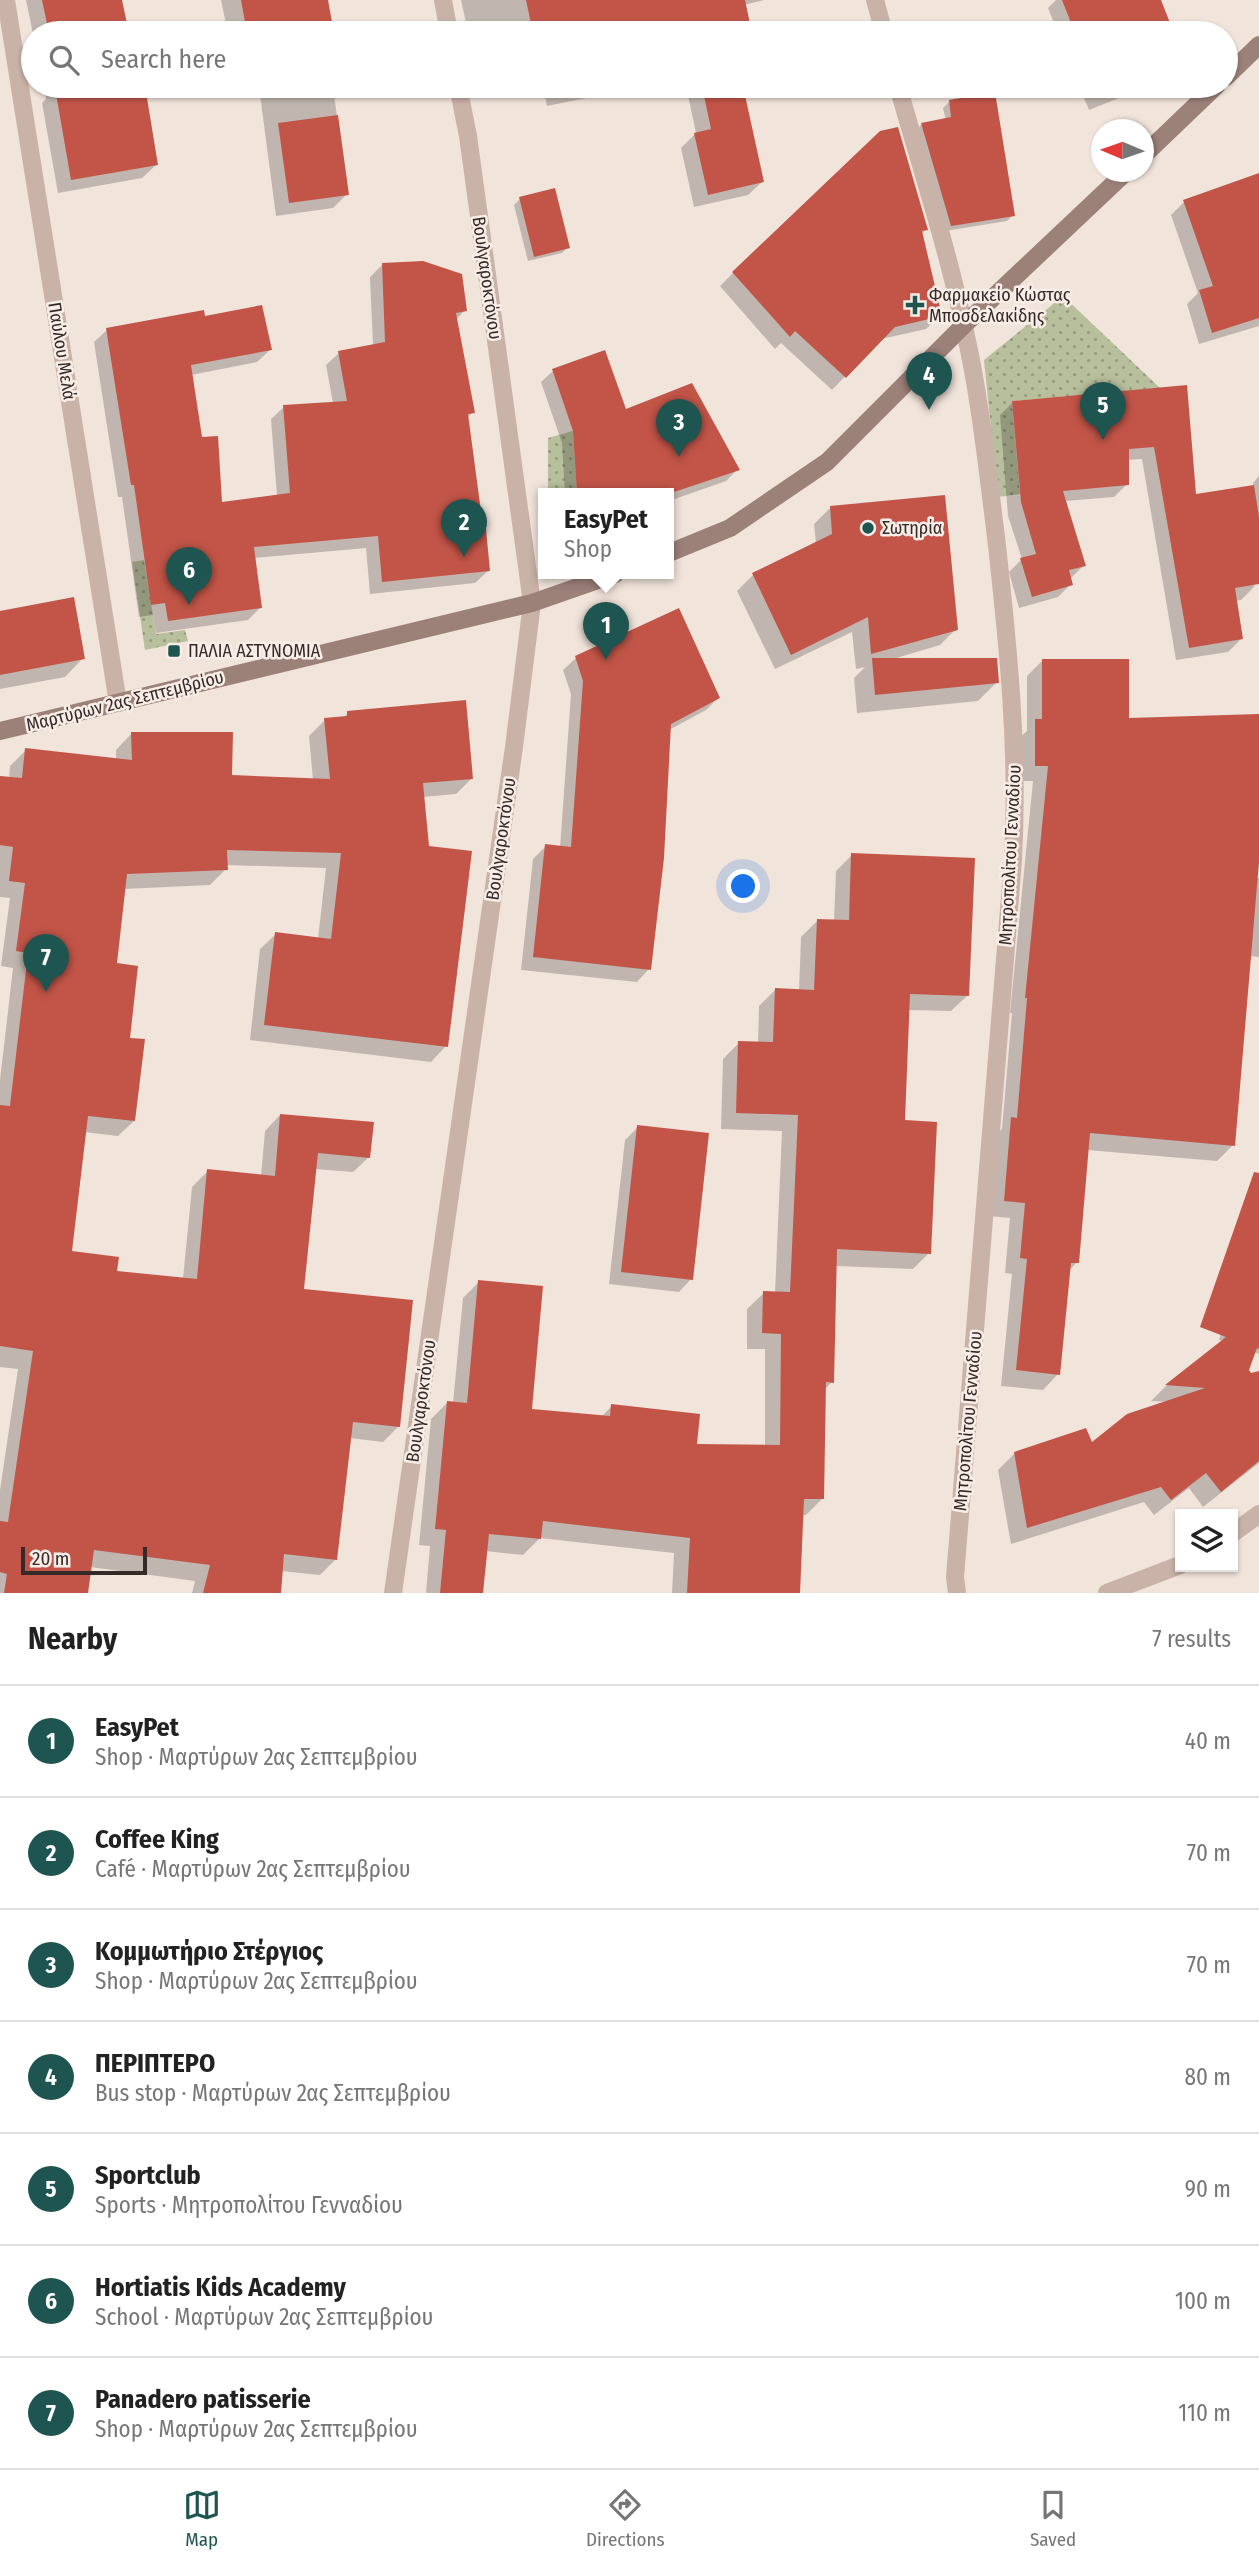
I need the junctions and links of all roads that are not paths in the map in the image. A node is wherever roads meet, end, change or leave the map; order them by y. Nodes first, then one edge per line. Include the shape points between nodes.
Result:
1 (6, 0) edge
2 (443, 0) edge
3 (875, 0) edge
4 (447, 21) edge
5 (881, 21) edge
6 (1259, 45) edge
7 (1238, 65) edge
8 (21, 95) edge
9 (21, 98) edge
10 (460, 98) edge
11 (901, 98) edge
12 (1203, 98) edge
13 (1154, 145) edge
14 (1115, 182) edge
15 (964, 325) junction
16 (674, 551) edge
17 (601, 579) edge
18 (532, 603) junction
19 (117, 703) junction
20 (0, 732) edge
21 (1259, 1514) edge
22 (1238, 1529) edge
23 (1175, 1567) edge
24 (393, 1593) edge
25 (957, 1593) edge
26 (1107, 1593) edge

1 - 8 street, Παύλου Μελά
2 - 4 street
3 - 5 street
6 - 7 street
9 - 19 street, Παύλου Μελά
10 - 18 street, Βουλγαροκτόνου
11 - 15 street, Μητροπολίτου Γενναδίου
12 - 13 street
14 - 15 street
15 - 16 street via 827,462 730,528
15 - 25 street, Μητροπολίτου Γενναδίου via 1010,660 1016,804
17 - 18 street, Μαρτύρων 2ας Σεπτεμβρίου
18 - 19 street, Μαρτύρων 2ας Σεπτεμβρίου
18 - 24 street, Βουλγαροκτόνου
19 - 20 street, Μαρτύρων 2ας Σεπτεμβρίου
21 - 22 street
23 - 26 street

